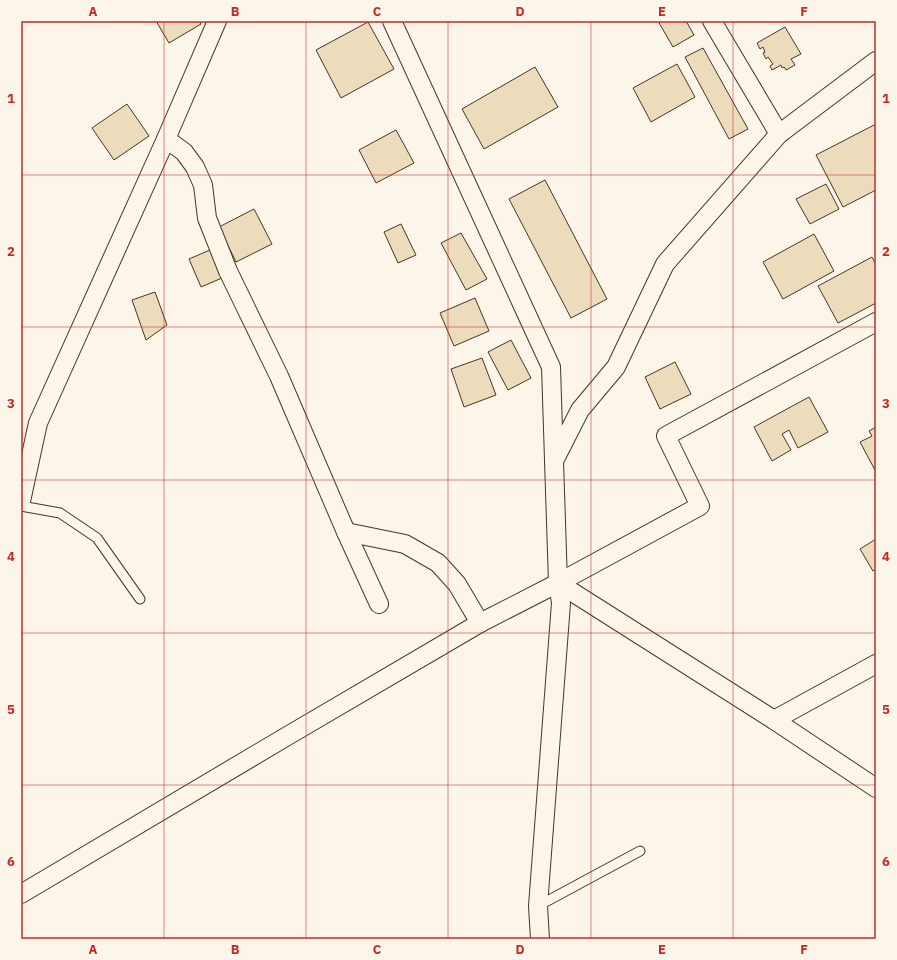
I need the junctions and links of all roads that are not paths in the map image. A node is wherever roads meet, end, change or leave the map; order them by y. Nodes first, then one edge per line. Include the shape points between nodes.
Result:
1 (217, 21) edge
2 (392, 21) edge
3 (712, 21) edge
4 (876, 61) edge
5 (779, 134) junction
6 (166, 139) junction
7 (876, 322) edge
8 (554, 461) junction
9 (21, 500) edge
10 (21, 506) edge
11 (346, 532) junction
12 (558, 583) junction
13 (140, 599) dead end
14 (379, 604) dead end
15 (480, 624) junction
16 (876, 664) edge
17 (774, 720) junction
18 (876, 788) edge
19 (640, 851) dead end
20 (21, 894) edge
21 (538, 906) junction
22 (540, 939) edge

1 - 6 street
2 - 8 street via 551,367
3 - 5 street
4 - 5 street
5 - 8 street via 666,264 616,367 580,410
6 - 9 street via 38,423
6 - 11 street via 184,152 195,167 203,185 208,218 228,271 279,376
7 - 12 street via 666,436 700,506
8 - 12 street
10 - 13 lane via 60,513 96,538
11 - 14 street
11 - 15 street via 405,544 438,563 457,584
12 - 15 street
12 - 17 street
12 - 21 street via 561,603
15 - 20 street
16 - 17 street
17 - 18 street
19 - 21 lane
21 - 22 street

